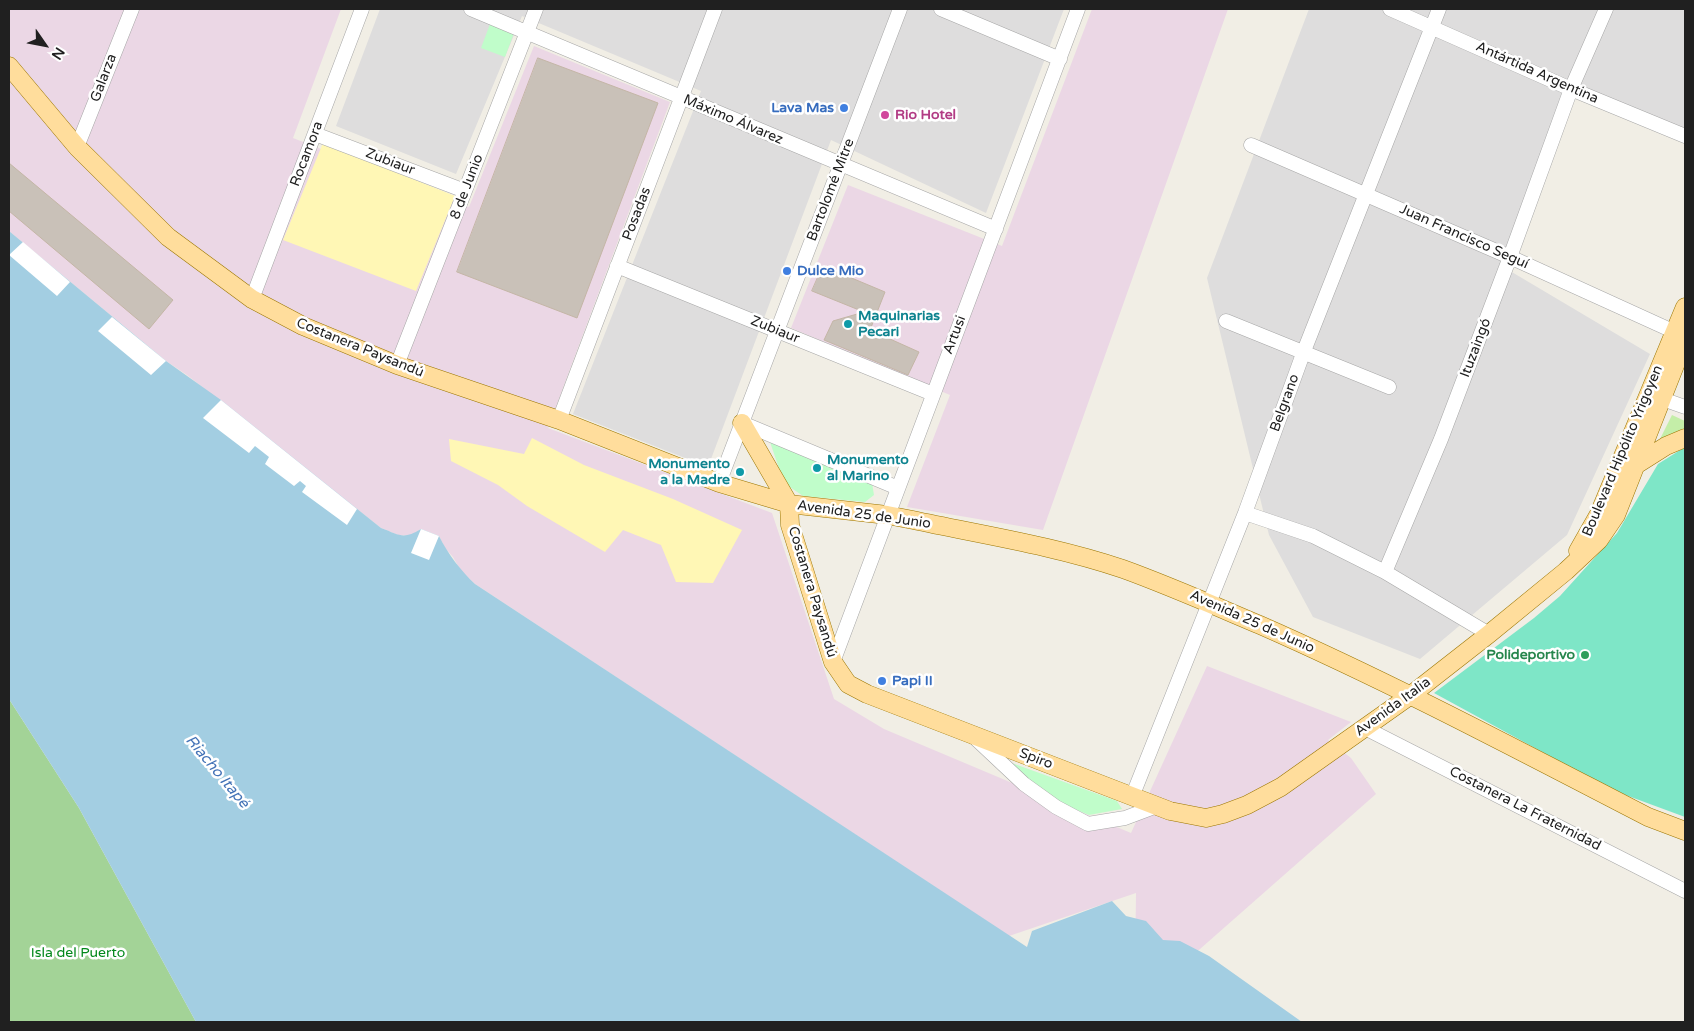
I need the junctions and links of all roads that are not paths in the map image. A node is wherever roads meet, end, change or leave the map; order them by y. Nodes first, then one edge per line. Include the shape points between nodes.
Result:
1 (132, 9) edge
2 (362, 9) edge
3 (471, 9) edge
4 (536, 9) edge
5 (715, 9) edge
6 (900, 9) edge
7 (941, 9) edge
8 (1078, 9) edge
9 (1390, 9) edge
10 (1439, 9) edge
11 (1606, 9) edge
12 (1432, 26) junction
13 (528, 32) junction
14 (1060, 59) junction
15 (9, 66) edge
16 (1572, 89) junction
17 (681, 98) junction
18 (315, 134) junction
19 (1685, 136) edge
20 (1251, 145) dead end
21 (77, 147) junction
22 (840, 164) junction
23 (465, 191) junction
24 (1366, 194) junction
25 (996, 229) junction
26 (1510, 257) junction
27 (617, 266) junction
28 (252, 299) junction
29 (1685, 307) edge
30 (1226, 321) dead end
31 (777, 331) junction
32 (1680, 336) edge
33 (1304, 352) junction
34 (396, 365) junction
35 (1389, 387) dead end
36 (933, 394) junction
37 (1655, 396) junction
38 (1685, 407) edge
39 (559, 420) junction
40 (742, 423) junction
41 (1685, 438) edge
42 (1636, 466) junction
43 (719, 483) junction
44 (898, 488) junction
45 (789, 504) junction
46 (1245, 513) junction
47 (887, 515) junction
48 (1566, 571) junction
49 (1385, 572) junction
50 (1209, 603) junction
51 (1489, 634) junction
52 (833, 662) junction
53 (868, 694) joint
54 (1411, 695) junction
55 (1365, 728) junction
56 (972, 735) junction
57 (1132, 797) junction
58 (1157, 806) junction
59 (1206, 818) joint
60 (1685, 831) edge
61 (1685, 890) edge

1 - 21 street, Galarza
2 - 18 street, Rocamora
3 - 13 street, Máximo Álvarez
4 - 13 street, 8 de Junio
5 - 17 street, Posadas
6 - 22 street, Bartolomé Mitre
7 - 14 street
8 - 14 street, Artusi
9 - 12 street, Antártida Argentina
10 - 12 street, Belgrano
11 - 16 street, Ituzaingó
12 - 16 street, Antártida Argentina
12 - 24 street, Belgrano
13 - 17 street, Máximo Álvarez
13 - 23 street, 8 de Junio
14 - 25 street, Artusi
15 - 21 main road, Costanera Paysandú
16 - 19 street, Antártida Argentina
16 - 26 street, Ituzaingó
17 - 22 street, Máximo Álvarez
17 - 27 street, Posadas
18 - 23 street, Zubiaur
18 - 28 street, Rocamora
20 - 24 street, Juan Francisco Seguí
21 - 28 main road, Costanera Paysandú via 168,237
22 - 25 street, Máximo Álvarez
22 - 31 street, Bartolomé Mitre
23 - 34 street, 8 de Junio
24 - 26 street, Juan Francisco Seguí
24 - 33 street, Belgrano
25 - 36 street, Artusi
26 - 32 street, Juan Francisco Seguí
26 - 49 street, Ituzaingó via 1441,438
27 - 31 street, Zubiaur
27 - 39 street, Posadas
28 - 34 main road, Costanera Paysandú via 303,326
29 - 32 main road, Boulevard Hipólito Yrigoyen
30 - 33 street
31 - 36 street, Zubiaur
31 - 40 street, Bartolomé Mitre
32 - 37 main road, Boulevard Hipólito Yrigoyen
33 - 35 street
33 - 46 street, Belgrano
34 - 39 main road, Costanera Paysandú
36 - 44 street, Artusi
37 - 38 street
37 - 42 main road, Boulevard Hipólito Yrigoyen
37 - 48 main road, Boulevard Hipólito Yrigoyen via 1599,514
39 - 43 main road, Costanera Paysandú
40 - 43 street, Bartolomé Mitre
40 - 44 street
40 - 45 main road, Costanera Paysandú
41 - 42 main road
42 - 48 main road, Boulevard Hipólito Yrigoyen via 1616,515 1599,540
43 - 45 main road, Costanera Paysandú
44 - 47 street, Artusi
45 - 47 main road, Avenida 25 de Junio
45 - 52 main road, Costanera Paysandú via 790,525
46 - 49 street via 1313,536
46 - 50 street, Belgrano
47 - 50 main road, Avenida 25 de Junio via 1067,552 1122,569
47 - 52 street, Artusi
48 - 51 main road, Avenida Italia
49 - 51 street
50 - 54 main road, Avenida 25 de Junio
50 - 57 street, Belgrano
51 - 54 main road, Avenida Italia
52 - 53 main road, Costanera Paysandú via 848,684
53 - 56 main road, Spiro
54 - 55 main road, Avenida Italia
54 - 60 main road, Avenida 25 de Junio via 1648,817
55 - 59 main road, Avenida Italia via 1247,806
55 - 61 street, Costanera La Fraternidad
56 - 57 main road, Spiro
56 - 58 street via 1024,784 1056,807 1088,824 1125,818
57 - 58 main road, Spiro
58 - 59 main road, Spiro

